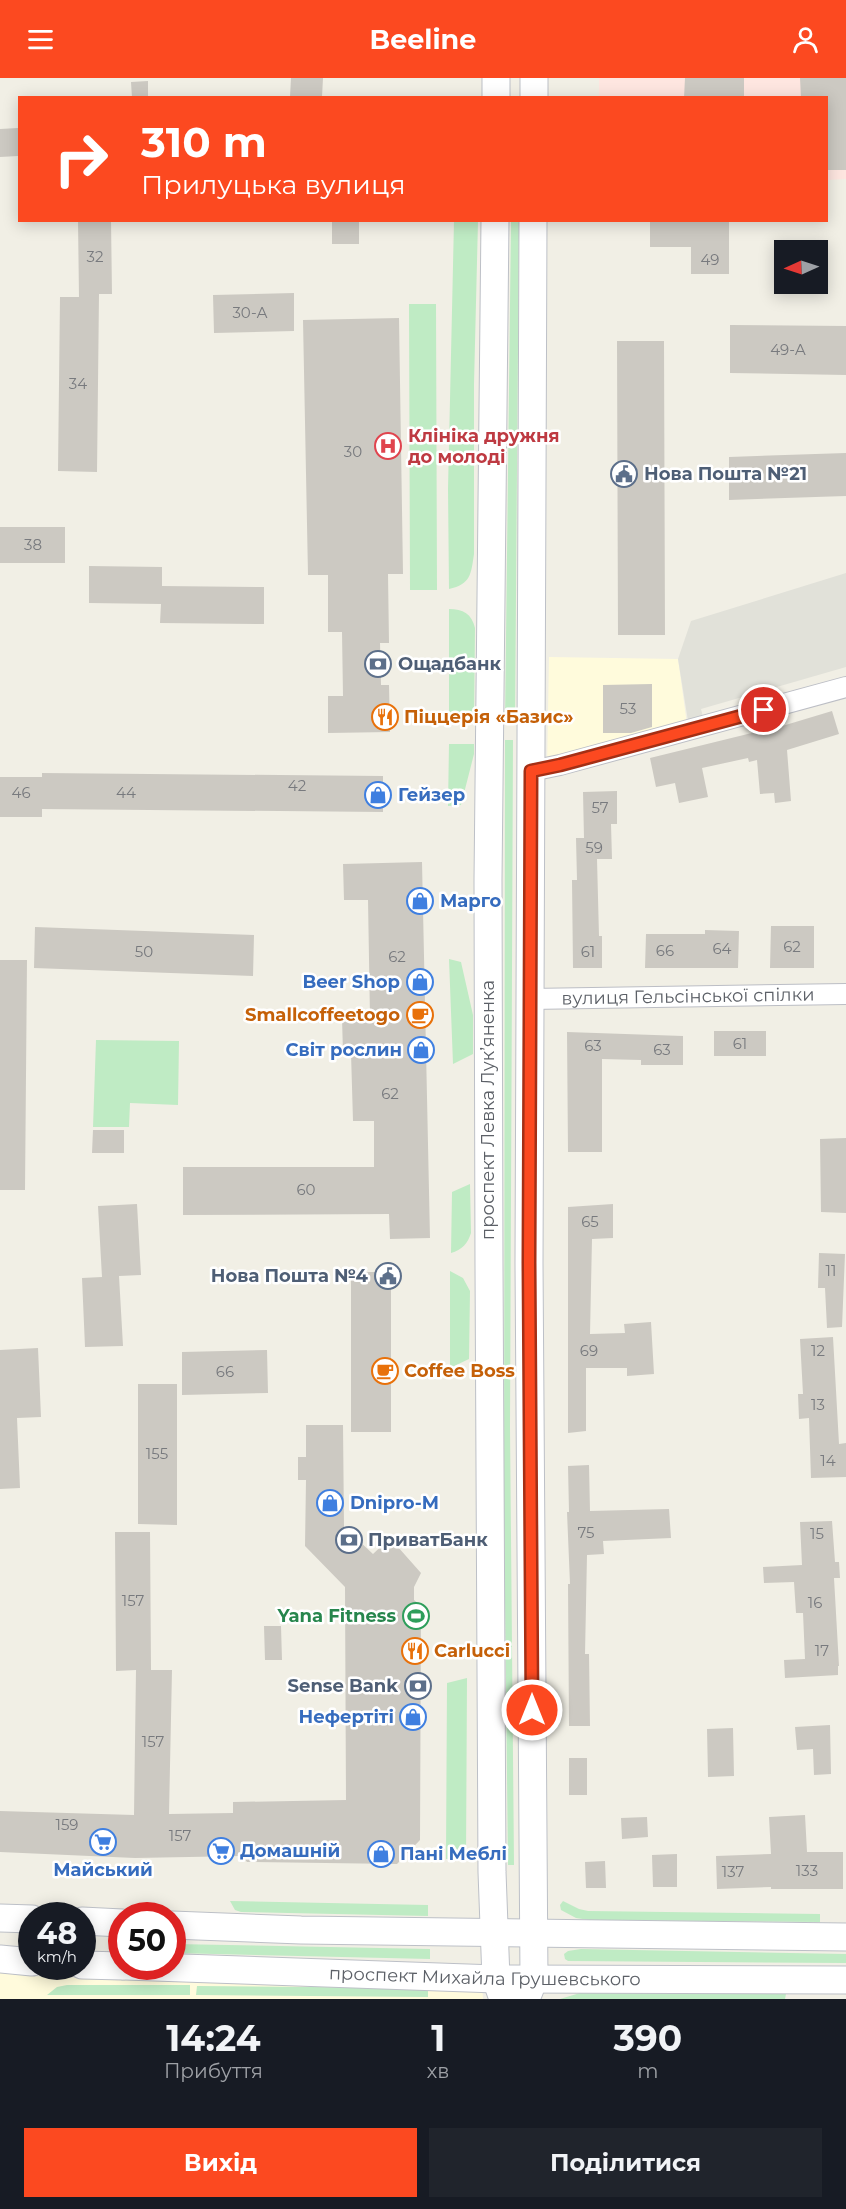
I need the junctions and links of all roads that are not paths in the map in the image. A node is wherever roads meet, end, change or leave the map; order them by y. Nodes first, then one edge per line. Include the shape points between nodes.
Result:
1 (496, 78) edge
2 (534, 78) edge
3 (496, 96) edge
4 (534, 96) edge
5 (495, 222) edge
6 (533, 222) edge
7 (846, 687) edge
8 (531, 771) junction
9 (846, 994) edge
10 (530, 999) junction
11 (0, 1918) edge
12 (18, 1919) edge
13 (186, 1925) edge
14 (495, 1933) junction
15 (532, 1934) junction
16 (846, 1937) edge
17 (0, 1959) edge
18 (18, 1961) edge
19 (186, 1970) edge
20 (846, 1980) edge
21 (500, 1989) edge
22 (530, 1989) edge

1 - 3 main road
2 - 4 main road
5 - 14 main road, проспект Левка Лукʼяненка via 488,880
6 - 8 main road
7 - 8 street
8 - 10 main road
9 - 10 street, вулиця Гельсінської спілки
10 - 15 main road
11 - 12 main road
13 - 14 main road
14 - 15 main road
14 - 21 main road, проспект Левка Лукʼяненка
15 - 16 main road
15 - 22 main road
17 - 18 main road
19 - 21 main road, проспект Михайла Грушевського
20 - 22 main road, проспект Михайла Грушевського
21 - 22 main road, проспект Михайла Грушевського

